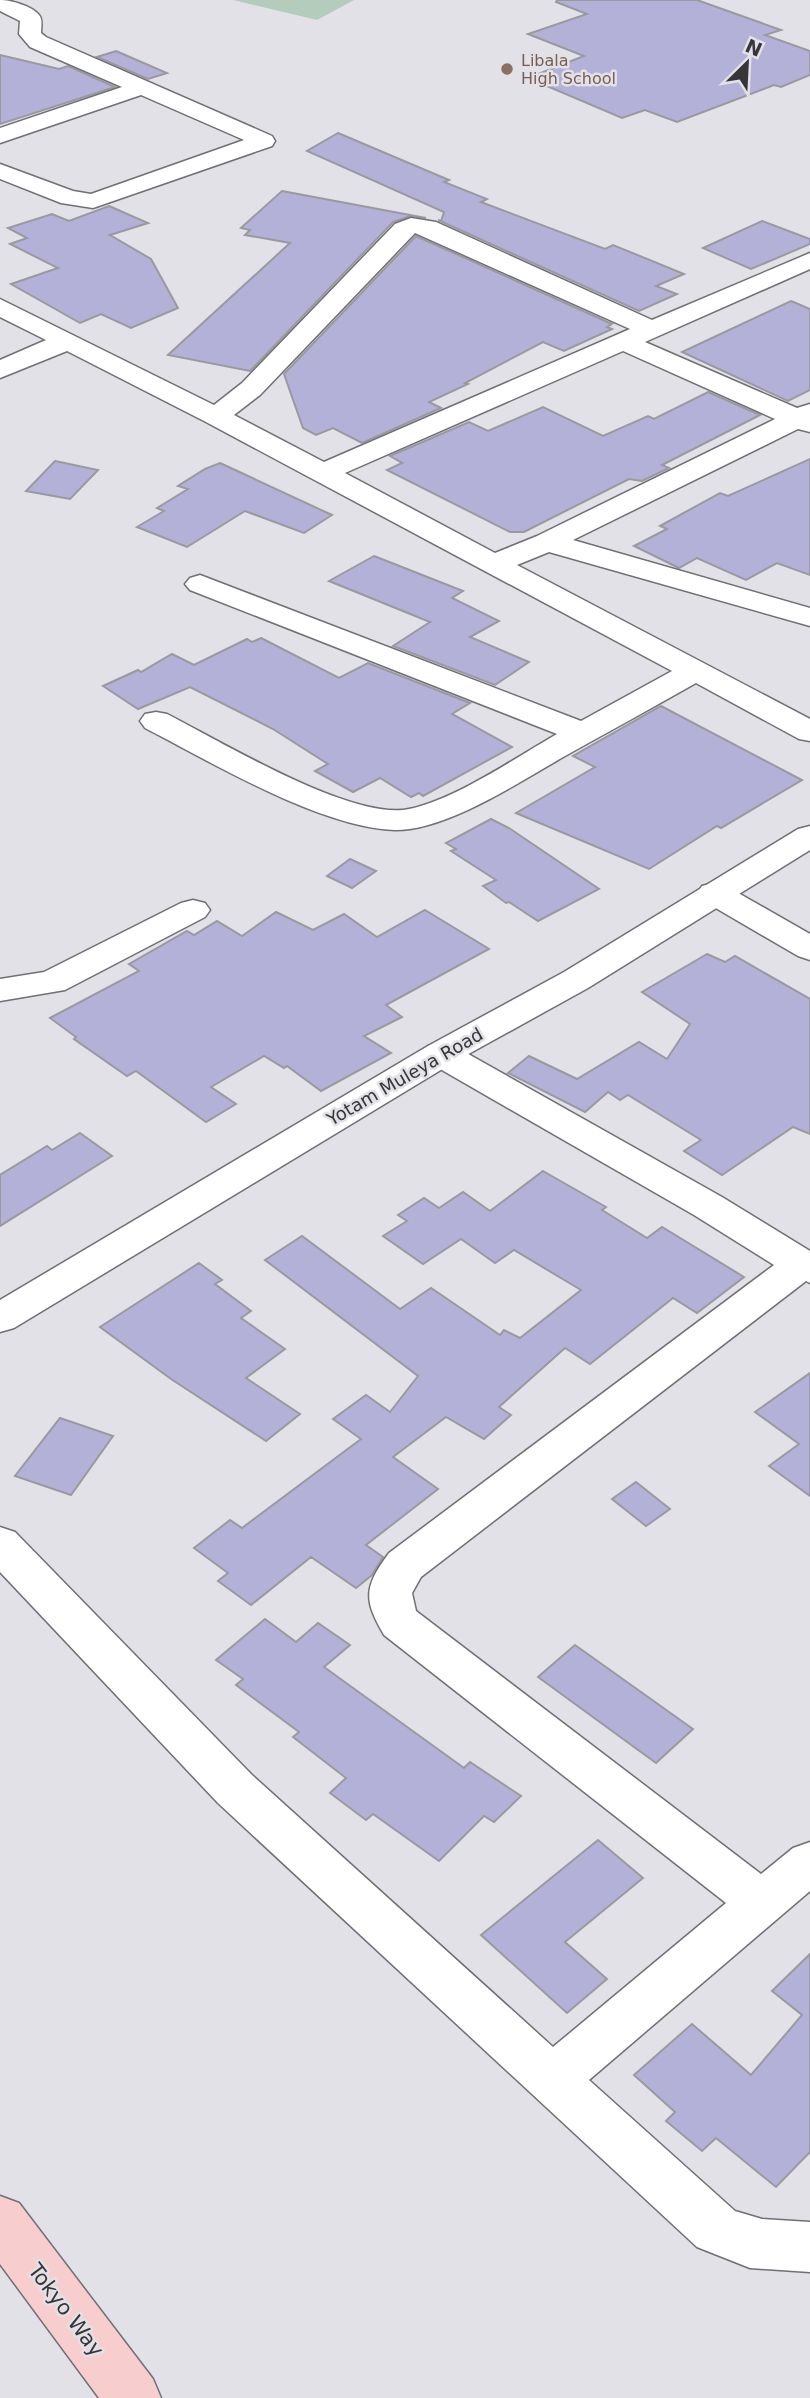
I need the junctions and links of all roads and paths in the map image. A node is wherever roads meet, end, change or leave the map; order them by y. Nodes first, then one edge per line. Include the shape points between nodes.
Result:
1 (0, 3) edge
2 (141, 88) junction
3 (0, 136) edge
4 (0, 171) edge
5 (810, 260) edge
6 (776, 276) junction
7 (810, 289) edge
8 (0, 307) edge
9 (651, 329) junction
10 (67, 341) junction
11 (622, 341) junction
12 (0, 370) edge
13 (216, 416) junction
14 (806, 418) edge
15 (322, 473) junction
16 (547, 542) junction
17 (494, 564) junction
18 (200, 584) dead end
19 (810, 617) edge
20 (697, 670) junction
21 (156, 721) dead end
22 (810, 732) edge
23 (582, 733) junction
24 (810, 836) edge
25 (715, 893) junction
26 (193, 910) dead end
27 (810, 948) edge
28 (0, 990) edge
29 (441, 1054) junction
30 (806, 1266) edge
31 (0, 1318) edge
32 (0, 1544) edge
33 (810, 1862) edge
34 (762, 1904) junction
35 (553, 2079) junction
36 (0, 2221) edge
37 (810, 2247) edge
38 (133, 2398) edge

1 - 2 street via 31,18 30,34 38,42
2 - 3 street
2 - 4 street via 264,141 93,201 69,198
5 - 6 street
6 - 7 street
6 - 9 street
8 - 10 street
9 - 11 street
9 - 13 street via 427,226 411,225 251,389
10 - 12 street
10 - 13 street
11 - 14 street
11 - 15 street
13 - 15 street
14 - 16 street
15 - 17 street
16 - 17 street
16 - 19 street
17 - 20 street
18 - 23 street
20 - 22 street
20 - 23 street
21 - 23 street via 301,792 345,809 394,820 431,813
24 - 25 street, Yotam Muleya Road
25 - 27 street
25 - 29 street, Yotam Muleya Road via 576,980
26 - 28 street via 53,982
29 - 30 street
29 - 31 street, Yotam Muleya Road
30 - 34 street via 405,1565 390,1584 389,1606 400,1623
32 - 35 street via 235,1789
33 - 34 street
34 - 35 street
35 - 37 street via 716,2229 759,2244
36 - 38 main road, Tokyo Way

